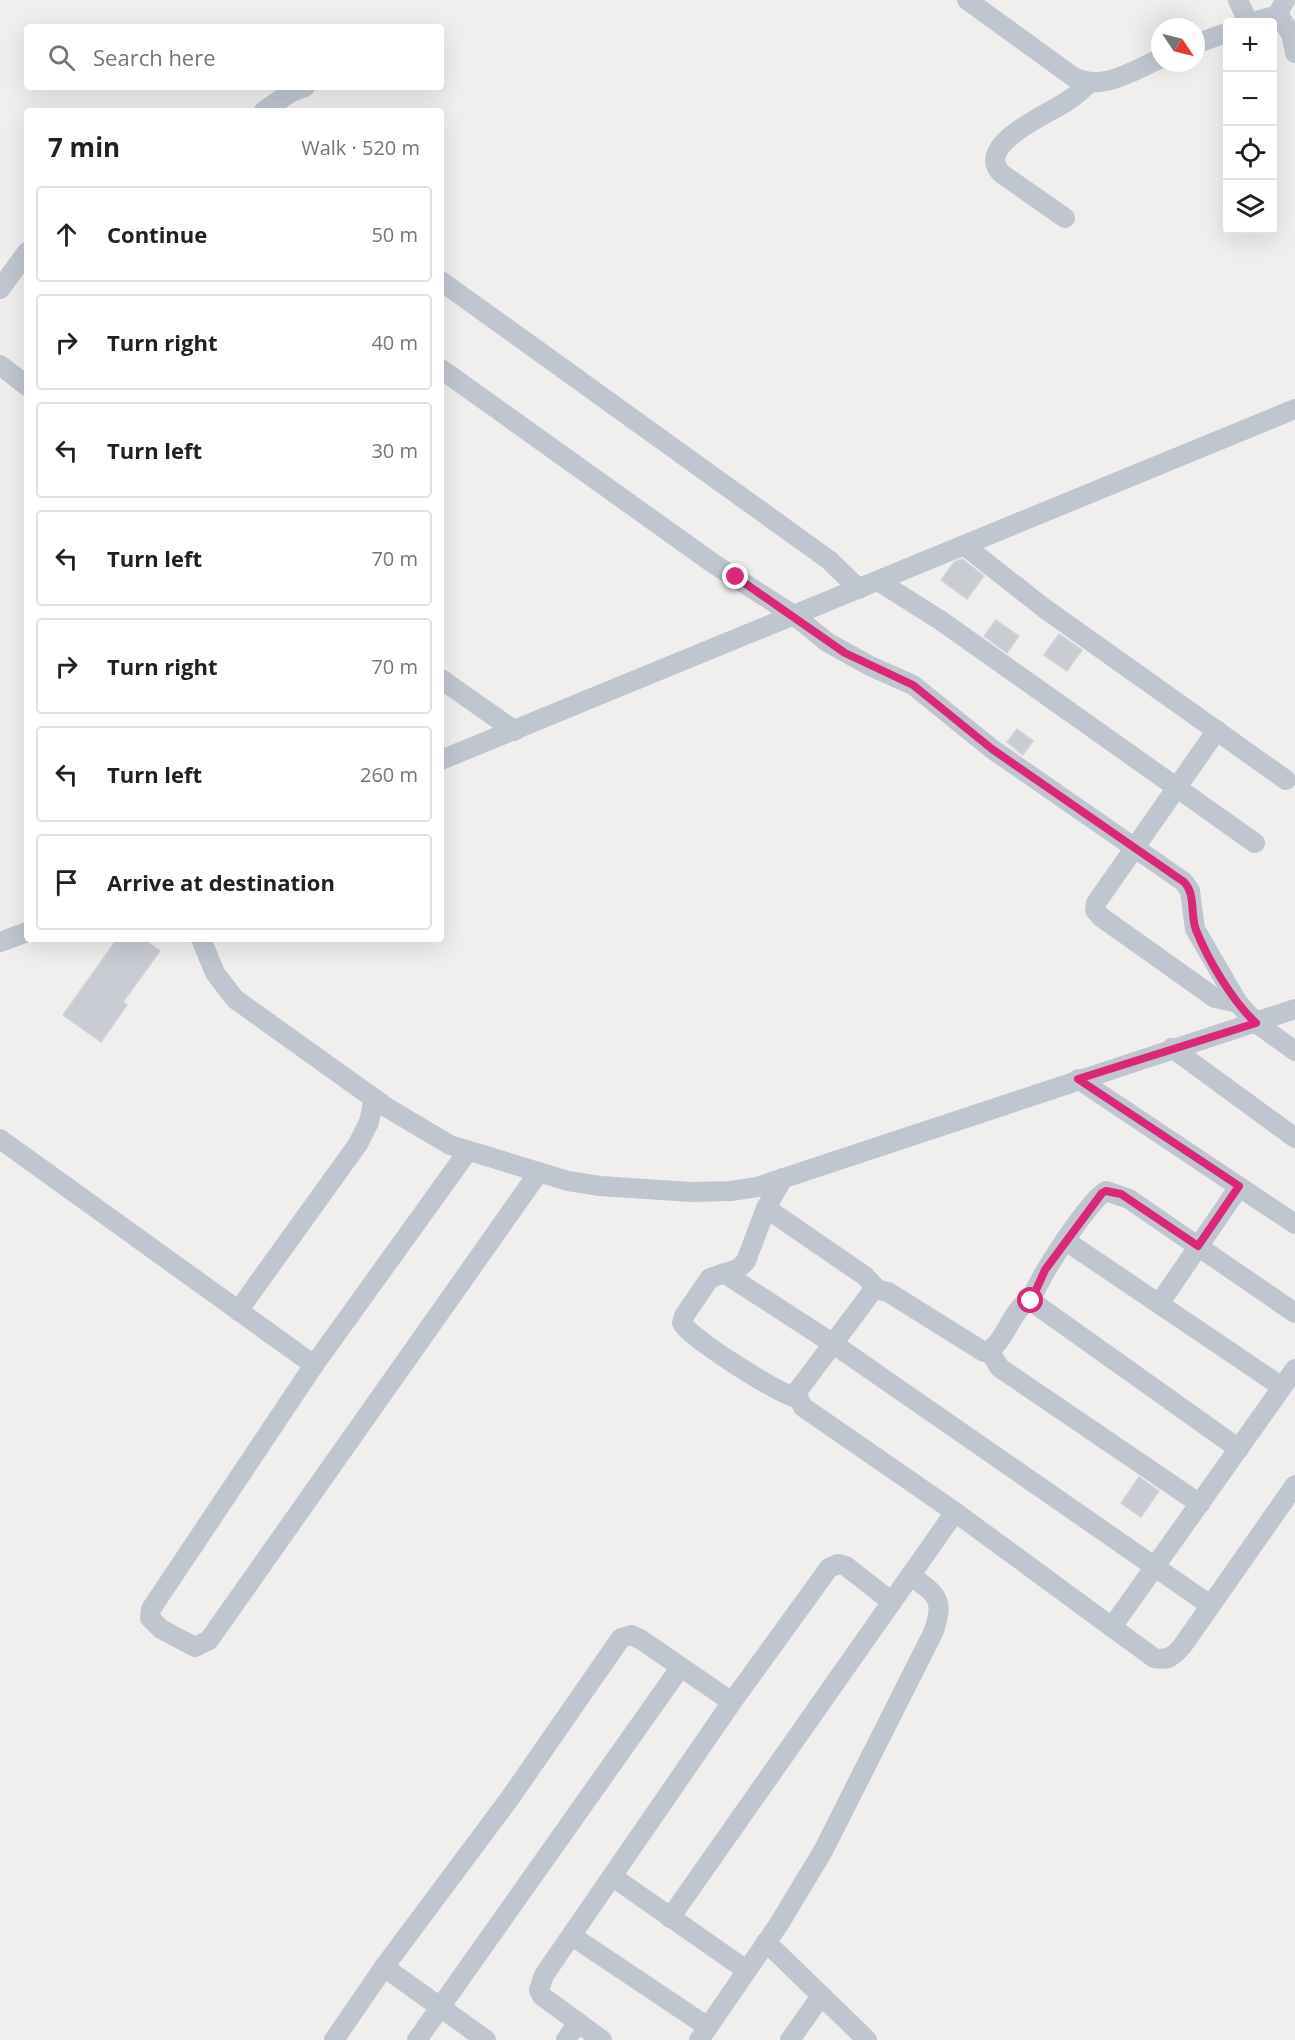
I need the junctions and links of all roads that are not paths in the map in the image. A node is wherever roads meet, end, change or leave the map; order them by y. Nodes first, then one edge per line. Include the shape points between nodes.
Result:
1 (967, 0) edge
2 (1238, 0) edge
3 (1286, 0) edge
4 (1284, 16) edge
5 (1246, 18) edge
6 (1223, 34) edge
7 (1205, 41) edge
8 (1295, 53) edge
9 (1151, 63) edge
10 (1088, 84) junction
11 (297, 90) edge
12 (268, 108) edge
13 (1065, 218) dead end
14 (24, 256) edge
15 (444, 283) edge
16 (0, 289) edge
17 (0, 365) edge
18 (444, 371) edge
19 (24, 384) edge
20 (1295, 410) edge
21 (965, 546) junction
22 (878, 581) junction
23 (859, 589) junction
24 (795, 616) junction
25 (444, 681) edge
26 (1216, 730) junction
27 (515, 731) junction
28 (444, 759) edge
29 (1286, 780) dead end
30 (1177, 788) junction
31 (1255, 843) dead end
32 (1135, 849) junction
33 (24, 933) edge
34 (0, 942) edge
35 (202, 942) edge
36 (1238, 1003) junction
37 (1295, 1009) edge
38 (1256, 1023) junction
39 (1172, 1048) junction
40 (1295, 1051) edge
41 (1078, 1079) junction
42 (374, 1098) junction
43 (1295, 1138) edge
44 (0, 1140) edge
45 (468, 1151) junction
46 (539, 1172) junction
47 (783, 1178) junction
48 (1239, 1186) junction
49 (766, 1208) junction
50 (1295, 1224) edge
51 (1066, 1241) junction
52 (1198, 1246) junction
53 (724, 1273) junction
54 (876, 1288) junction
55 (1031, 1301) junction
56 (1159, 1304) junction
57 (238, 1311) junction
58 (1295, 1313) edge
59 (832, 1343) junction
60 (989, 1351) junction
61 (314, 1365) junction
62 (1295, 1369) edge
63 (1282, 1388) junction
64 (797, 1398) junction
65 (1239, 1449) junction
66 (1295, 1485) edge
67 (1200, 1504) junction
68 (955, 1512) junction
69 (1155, 1567) junction
70 (911, 1576) junction
71 (892, 1602) junction
72 (1210, 1605) junction
73 (1112, 1628) junction
74 (680, 1668) junction
75 (732, 1702) junction
76 (613, 1877) junction
77 (670, 1918) junction
78 (572, 1936) junction
79 (766, 1942) junction
80 (384, 1967) junction
81 (746, 1970) junction
82 (821, 1996) junction
83 (440, 2008) junction
84 (577, 2023) junction
85 (703, 2033) edge
86 (334, 2040) edge
87 (417, 2040) edge
88 (486, 2040) edge
89 (566, 2040) edge
90 (602, 2040) edge
91 (790, 2040) edge
92 (867, 2040) edge

1 - 10 street
2 - 5 street
3 - 4 street
4 - 8 street
6 - 7 street
9 - 10 street via 1102,83
10 - 13 street via 1068,101 1017,129 1003,144 996,162 1002,174
11 - 12 street
14 - 16 street
15 - 23 street via 829,560
17 - 19 street
18 - 24 street via 714,564
20 - 21 street
21 - 22 street
21 - 26 street via 1044,608
22 - 23 street
22 - 30 street via 940,620
23 - 24 street
24 - 27 street
24 - 32 street via 845,653 913,685 992,749
25 - 27 street
26 - 29 street
26 - 30 street
27 - 28 street
30 - 31 street
30 - 32 street
32 - 36 street via 1188,886 1195,929
32 - 36 street via 1096,903 1097,914 1215,998
33 - 34 street
35 - 42 street via 215,973 235,999
36 - 38 street
37 - 38 street
38 - 39 street
38 - 40 street
39 - 41 street
39 - 43 street
41 - 47 street
41 - 48 street
42 - 45 street via 433,1137
42 - 57 street via 362,1138
44 - 57 street
45 - 46 street
45 - 61 street
46 - 47 street via 600,1186 692,1192 757,1187
46 - 61 street via 214,1633 195,1647 161,1629 149,1614
47 - 49 street
48 - 50 street
48 - 52 street
49 - 53 street via 746,1261 738,1269
49 - 54 street via 865,1276
51 - 52 street via 1106,1191 1129,1199
51 - 55 street via 1039,1279
51 - 56 street
52 - 56 street
52 - 58 street
53 - 59 street
53 - 64 street via 705,1284 684,1316 684,1327 778,1390
54 - 59 street
54 - 60 street via 977,1350
55 - 60 street via 1022,1306
55 - 65 street
56 - 63 street
57 - 61 street
59 - 64 street via 799,1389
59 - 69 street
60 - 67 street via 1000,1368
62 - 63 street
63 - 65 street
64 - 68 street via 803,1407
65 - 67 street
66 - 72 street
67 - 69 street
68 - 70 street
68 - 73 street
69 - 72 street
69 - 73 street
70 - 71 street
70 - 79 street via 929,1589 940,1604 933,1632 823,1851
71 - 75 street via 846,1566 833,1566
71 - 77 street
72 - 73 street via 1184,1645 1164,1660 1154,1658
74 - 75 street
74 - 80 street via 636,1636 617,1641 510,1798
74 - 83 street
75 - 76 street
76 - 77 street
76 - 78 street
77 - 81 street
78 - 84 street via 544,1975 539,1990 550,2004
78 - 85 street
79 - 81 street
79 - 82 street
80 - 83 street
80 - 86 street
81 - 85 street
82 - 91 street
82 - 92 street
83 - 87 street
83 - 88 street
84 - 89 street
84 - 90 street

